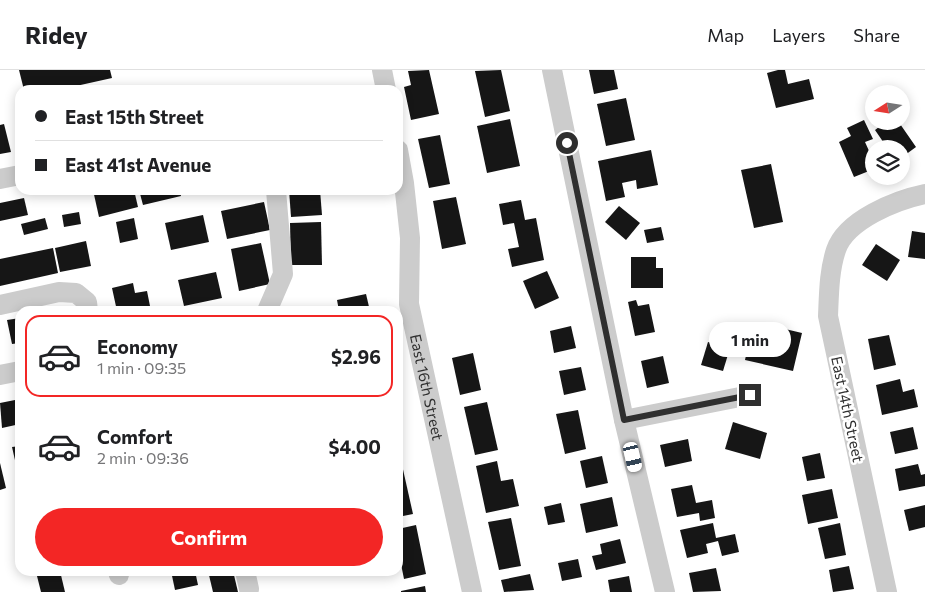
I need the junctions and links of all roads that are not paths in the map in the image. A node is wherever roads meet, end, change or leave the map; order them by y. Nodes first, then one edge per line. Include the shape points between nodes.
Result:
1 (382, 70) edge
2 (552, 70) edge
3 (385, 85) edge
4 (15, 176) edge
5 (403, 178) edge
6 (0, 179) edge
7 (925, 194) edge
8 (276, 195) edge
9 (0, 305) edge
10 (87, 306) edge
11 (269, 306) edge
12 (15, 372) edge
13 (0, 375) edge
14 (750, 395) dead end
15 (624, 420) junction
16 (472, 592) edge
17 (665, 592) edge
18 (887, 592) edge

1 - 3 street
2 - 15 street
4 - 6 street
5 - 16 street, East 16th Street via 410,238 409,304
7 - 18 street, East 14th Street via 878,211 850,228 836,249 829,289 828,316
8 - 11 street via 283,274
9 - 10 street via 59,292 76,293
12 - 13 street
14 - 15 street
15 - 17 street

